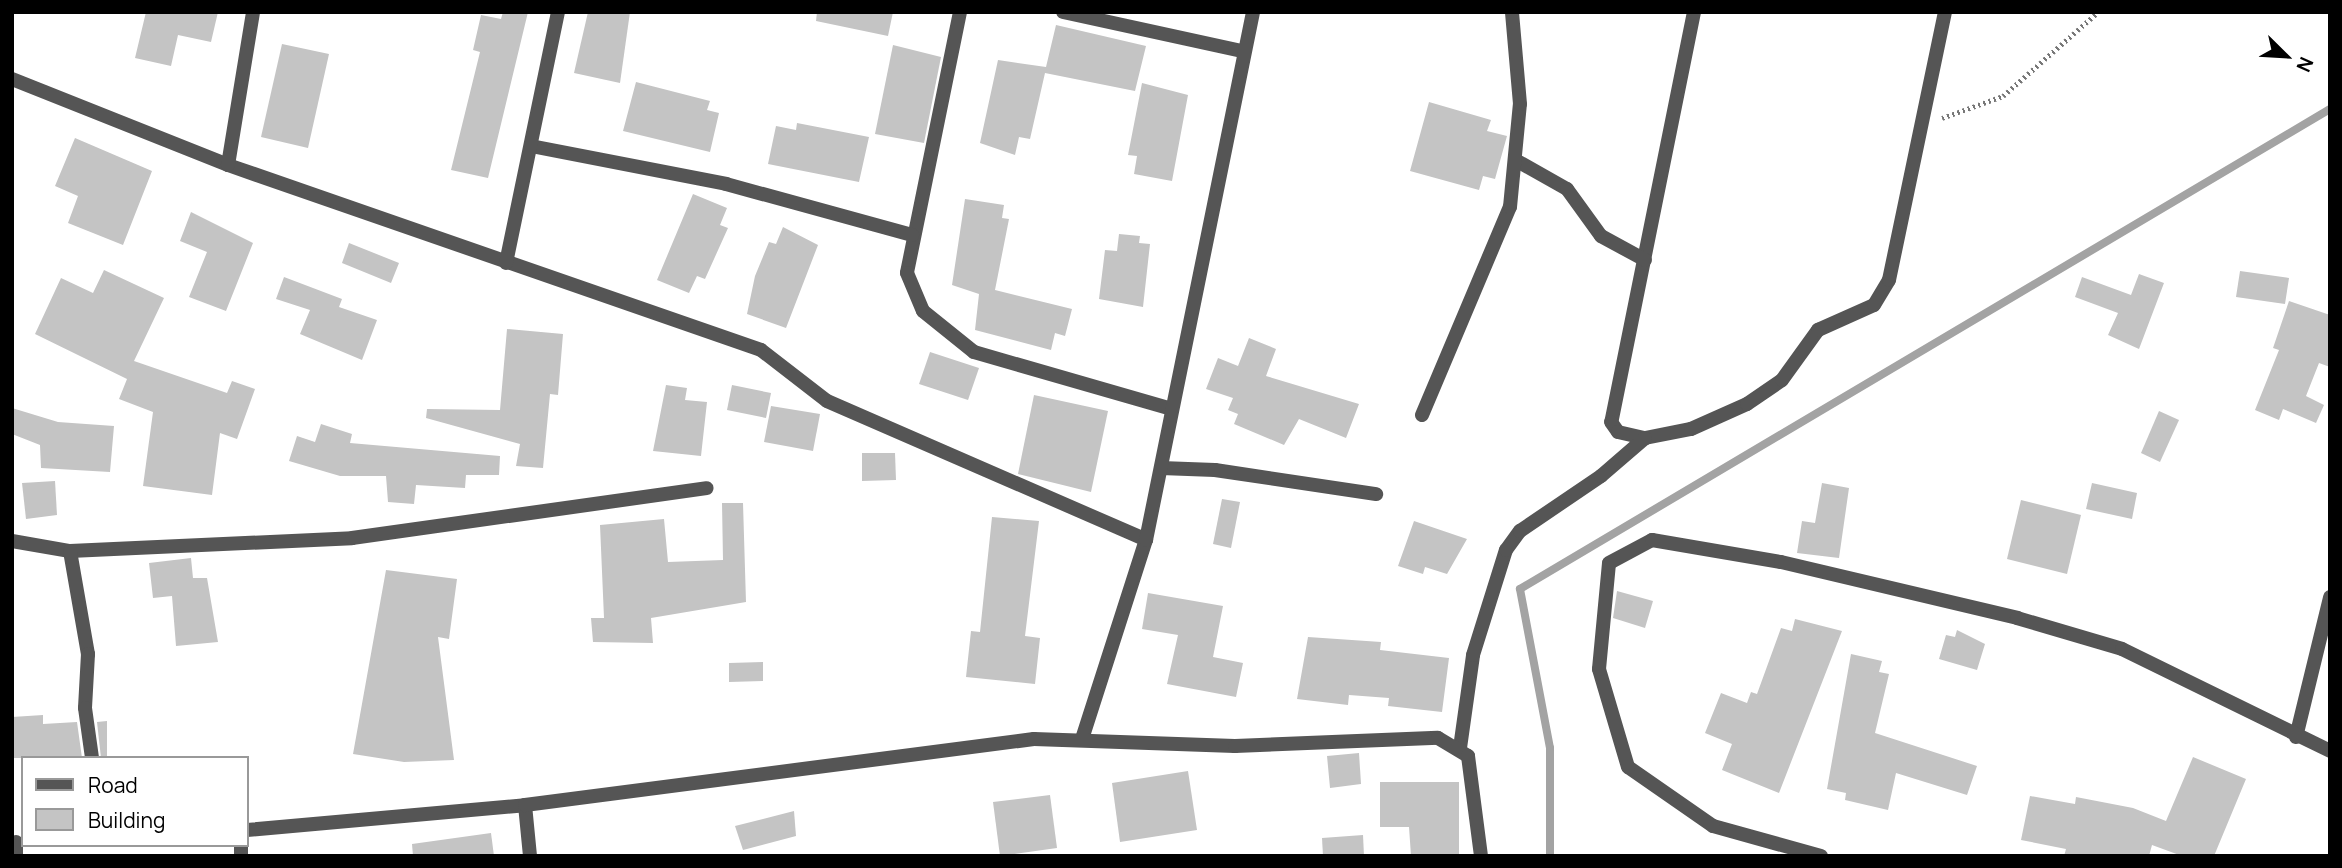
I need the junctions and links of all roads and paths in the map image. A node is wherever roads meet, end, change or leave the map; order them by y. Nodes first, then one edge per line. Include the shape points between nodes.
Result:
1 (253, 12) edge
2 (558, 12) edge
3 (960, 12) edge
4 (1063, 12) edge
5 (1253, 12) edge
6 (1512, 12) edge
7 (1694, 12) edge
8 (1945, 12) edge
9 (2098, 12) edge
10 (1242, 51) junction
11 (12, 79) edge
12 (1922, 120) junction
13 (531, 146) junction
14 (1519, 162) junction
15 (228, 165) junction
16 (912, 235) junction
17 (1645, 260) junction
18 (506, 263) junction
19 (1171, 409) junction
20 (1422, 415) dead end
21 (1645, 438) junction
22 (1161, 468) junction
23 (706, 488) dead end
24 (1376, 494) dead end
25 (1146, 540) junction
26 (12, 541) edge
27 (70, 551) junction
28 (2330, 597) edge
29 (2296, 737) junction
30 (1082, 738) junction
31 (1460, 747) junction
32 (2330, 751) edge
33 (92, 756) edge
34 (525, 805) junction
35 (248, 830) edge
36 (530, 856) edge
37 (1481, 856) edge
38 (1821, 856) edge

1 - 15 street
2 - 13 street
3 - 16 street
4 - 10 street
5 - 10 street
6 - 14 street
7 - 17 street
8 - 12 street
9 - 12 path via 2003,96 1958,116
10 - 19 street
11 - 15 street
12 - 21 street via 1889,280 1874,305 1818,330 1782,380 1747,404 1691,429
13 - 16 street via 726,184
13 - 18 street
14 - 17 street via 1567,189 1601,236
14 - 20 street via 1492,258
15 - 18 street
16 - 19 street via 907,273 923,311 946,334 974,352
17 - 21 street via 1611,422 1618,432
18 - 25 street via 761,350 827,401
19 - 22 street
21 - 31 street via 1601,476 1520,531 1506,550 1472,655
22 - 24 street via 1215,470
22 - 25 street
23 - 27 street via 401,534
25 - 30 street
26 - 27 street
27 - 33 street via 88,654
28 - 29 street
29 - 32 street
29 - 38 street via 2122,649 2017,618 1793,565 1652,540 1609,564 1599,669 1628,767 1713,826
30 - 31 street via 1249,746 1438,738
30 - 34 street via 1010,742
31 - 37 street via 1471,770
34 - 35 street
34 - 36 street

